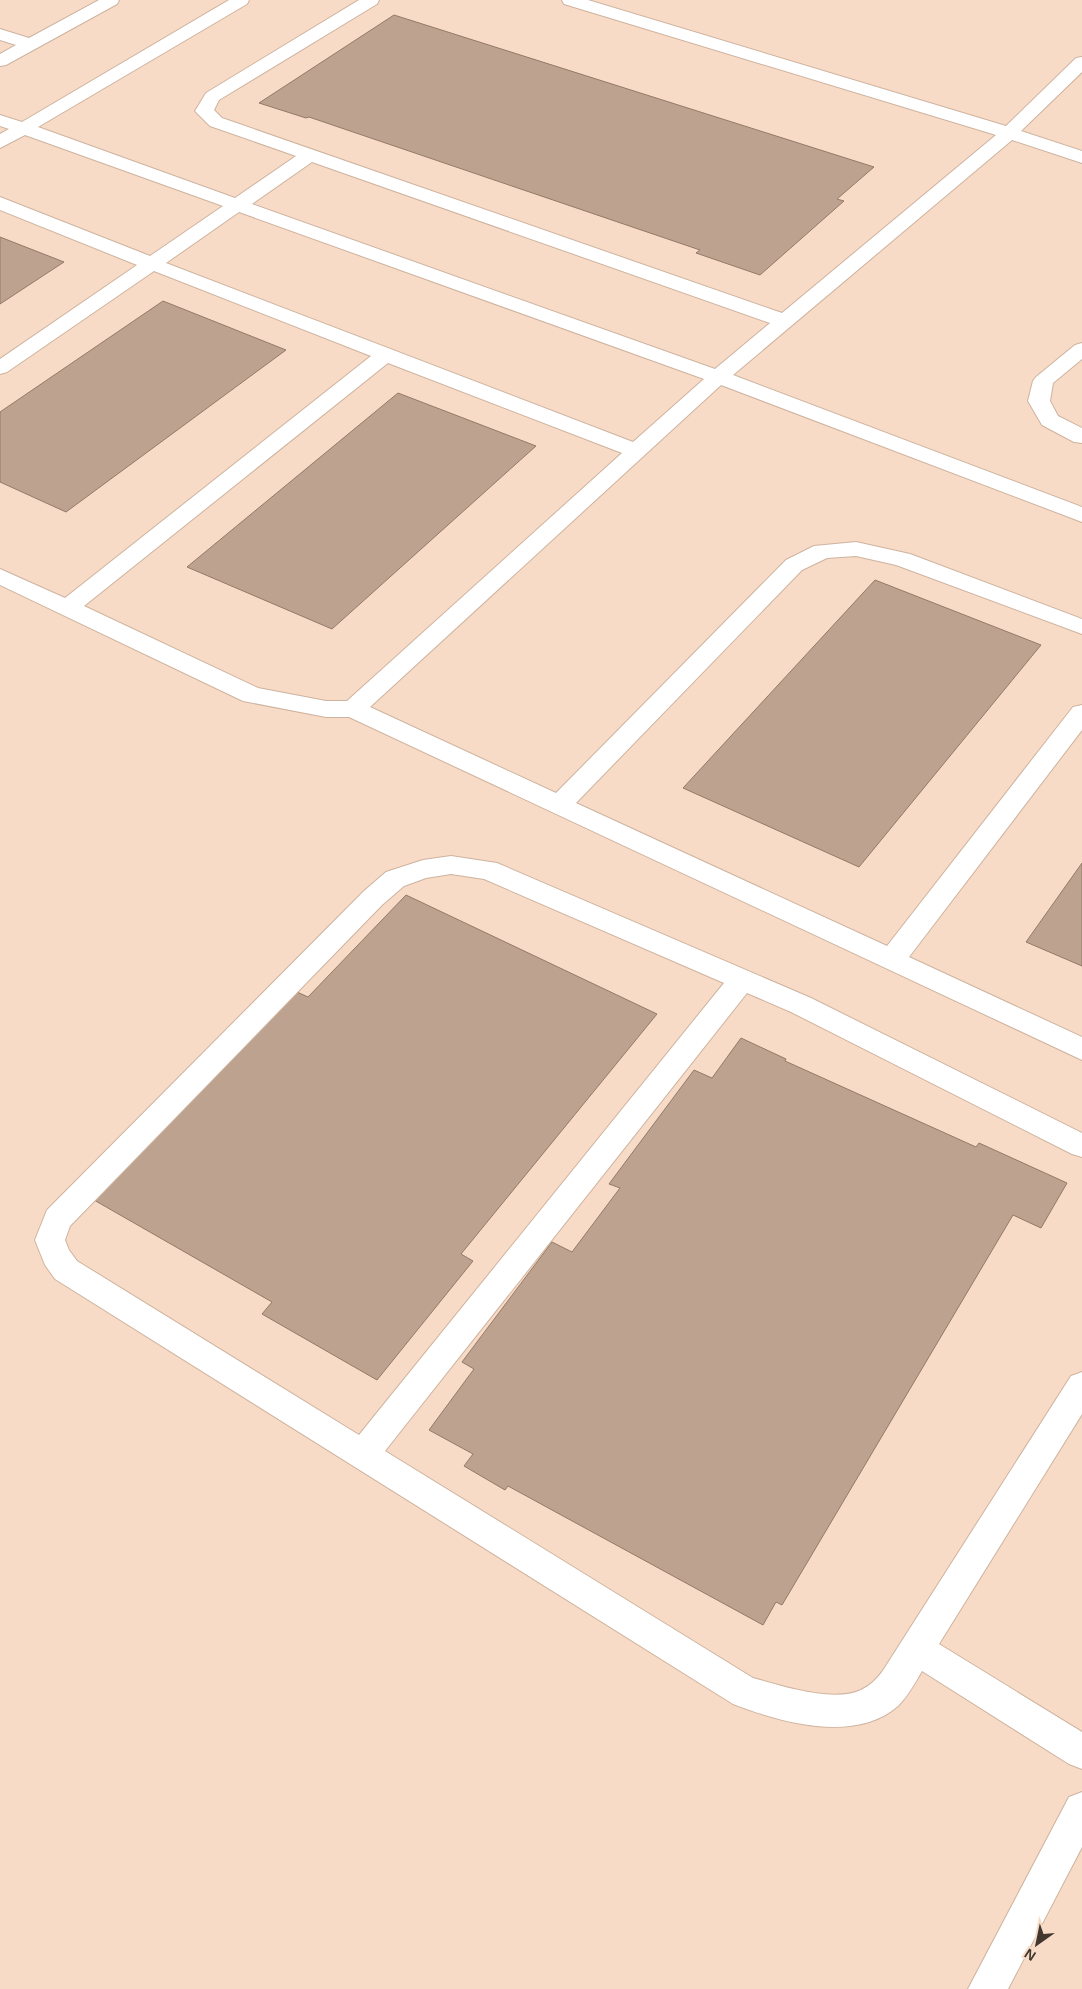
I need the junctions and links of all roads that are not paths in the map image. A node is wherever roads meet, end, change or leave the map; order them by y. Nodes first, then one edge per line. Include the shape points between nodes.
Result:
1 (111, 0) edge
2 (241, 0) edge
3 (371, 0) edge
4 (570, 0) edge
5 (0, 34) edge
6 (30, 44) junction
7 (0, 61) edge
8 (1082, 62) edge
9 (0, 120) edge
10 (23, 128) junction
11 (1009, 133) junction
12 (0, 142) edge
13 (310, 155) junction
14 (1082, 157) edge
15 (0, 203) edge
16 (238, 205) junction
17 (152, 264) junction
18 (785, 321) junction
19 (1082, 349) edge
20 (386, 354) junction
21 (0, 368) edge
22 (718, 377) junction
23 (1082, 437) edge
24 (636, 452) junction
25 (1082, 515) edge
26 (0, 576) edge
27 (67, 608) junction
28 (1082, 627) edge
29 (353, 709) junction
30 (1082, 714) edge
31 (559, 805) junction
32 (891, 960) junction
33 (742, 980) junction
34 (1082, 1049) edge
35 (1082, 1146) edge
36 (1082, 1386) edge
37 (362, 1455) junction
38 (917, 1649) junction
39 (1082, 1752) edge
40 (1082, 1810) edge
41 (987, 1989) edge

1 - 6 street
2 - 10 street
3 - 13 street via 212,97 204,111 216,122
4 - 11 street
5 - 6 street
6 - 7 street
8 - 11 street
9 - 10 street
10 - 12 street
10 - 16 street
11 - 14 street
11 - 18 street
13 - 16 street
13 - 18 street
15 - 17 street
16 - 17 street
16 - 22 street
17 - 20 street
17 - 21 street
18 - 22 street
19 - 23 street via 1044,381 1039,401 1050,420
20 - 24 street
20 - 27 street
22 - 24 street
22 - 25 street
24 - 29 street
26 - 27 street
27 - 29 street via 252,695 326,709
28 - 31 street via 902,559 856,549 822,551 794,565
29 - 31 street
30 - 32 street
31 - 32 street
32 - 34 street
33 - 35 street via 801,1005
33 - 37 street
33 - 37 street via 488,870 451,864 423,869 395,879 373,898 58,1219 50,1240 66,1270
36 - 38 street
37 - 38 street via 745,1692 811,1710 860,1710 884,1696
38 - 39 street
40 - 41 street

